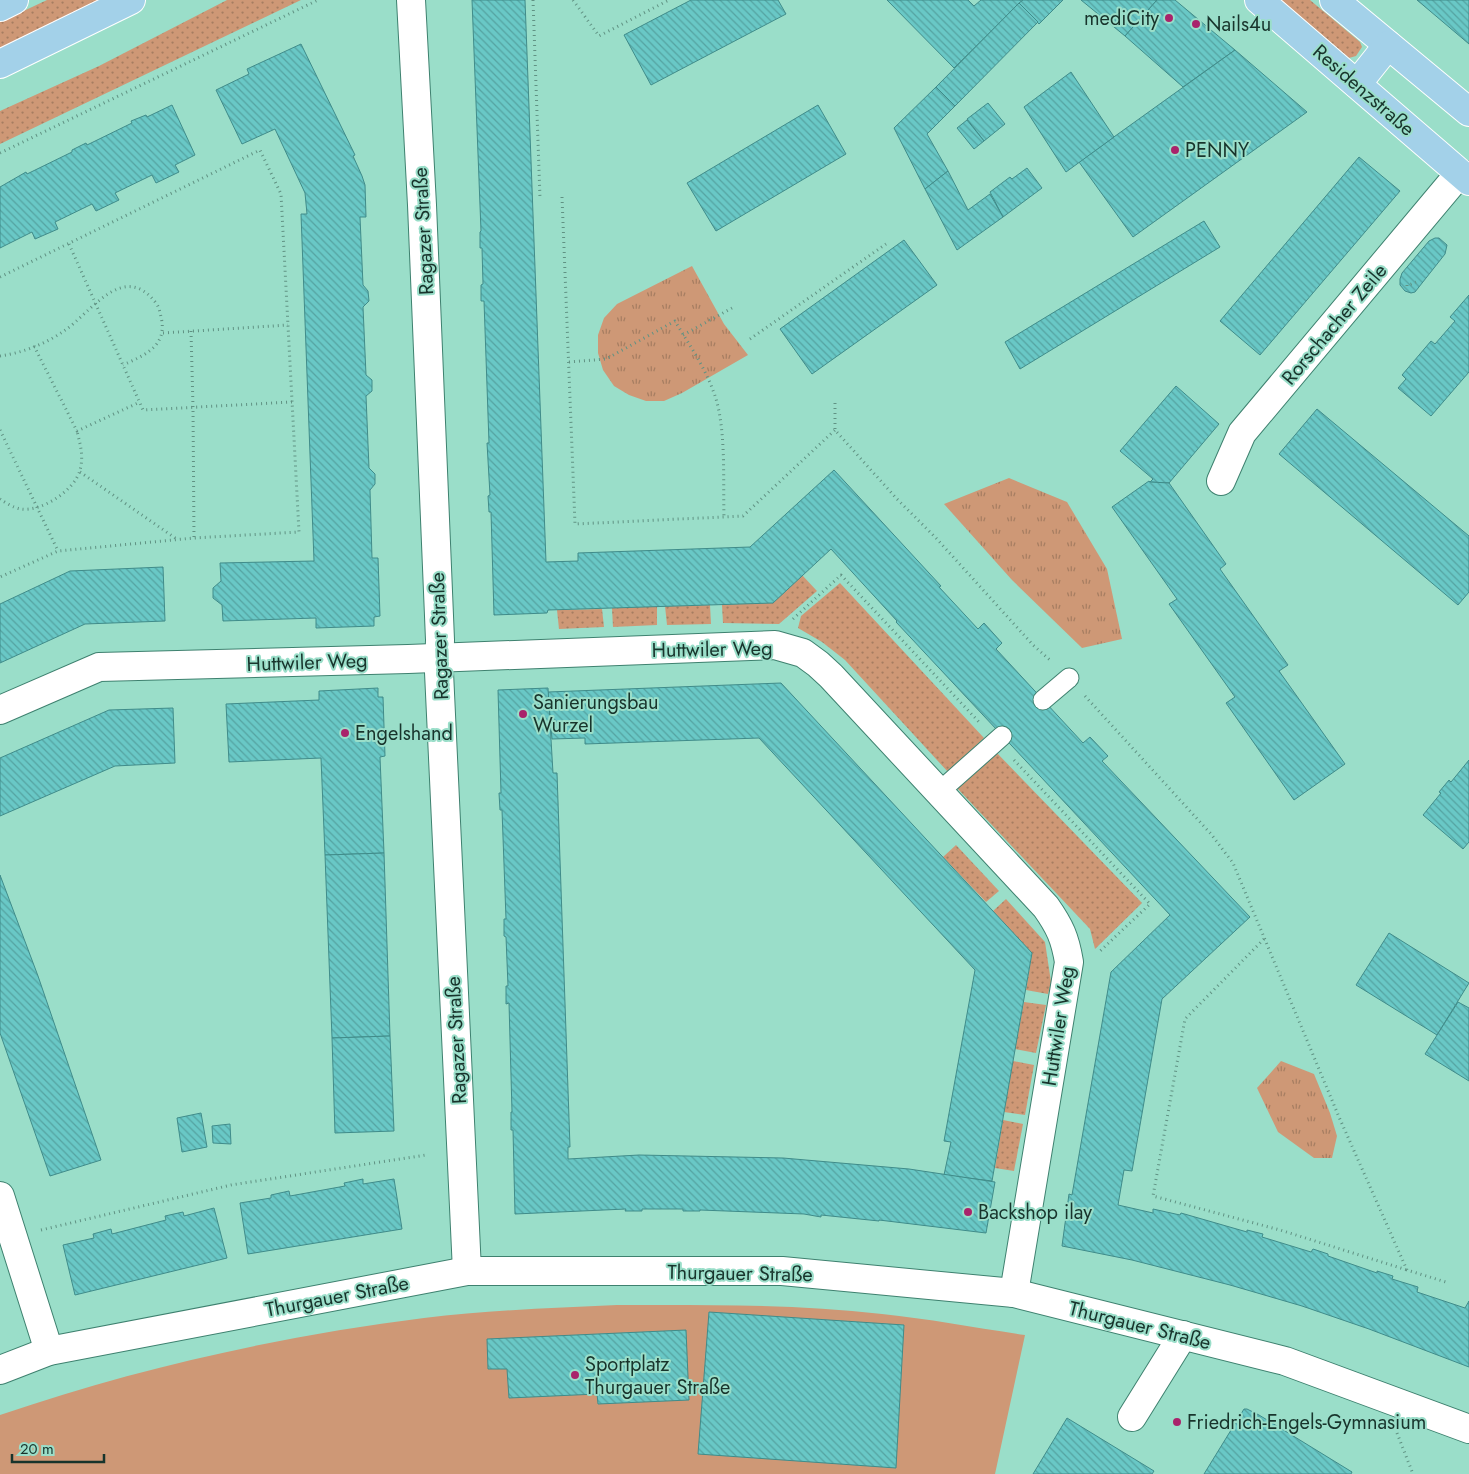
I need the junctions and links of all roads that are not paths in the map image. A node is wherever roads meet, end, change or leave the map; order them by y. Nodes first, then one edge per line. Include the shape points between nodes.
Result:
1 (14, 0) edge
2 (131, 0) edge
3 (411, 0) edge
4 (1259, 0) edge
5 (1334, 0) edge
6 (0, 7) edge
7 (1388, 45) junction
8 (0, 64) edge
9 (1357, 84) junction
10 (1469, 112) edge
11 (1465, 177) edge
12 (1220, 481) dead end
13 (439, 657) junction
14 (1069, 678) dead end
15 (1043, 700) dead end
16 (0, 710) edge
17 (1002, 736) dead end
18 (939, 792) junction
19 (0, 1196) edge
20 (467, 1271) junction
21 (1014, 1293) junction
22 (1182, 1335) junction
23 (49, 1351) junction
24 (0, 1370) edge
25 (1132, 1416) dead end
26 (1469, 1429) edge

1 - 6 main road
2 - 8 main road
3 - 13 street, Ragazer Straße
4 - 9 main road, Residenzstraße
5 - 7 main road
7 - 9 main road
7 - 10 main road
9 - 11 main road, Residenzstraße
11 - 12 street, Rorschacher Zeile via 1242,434
13 - 16 street, Huttwiler Weg via 99,667
13 - 18 street, Huttwiler Weg via 775,645 803,653 818,664
13 - 20 street, Ragazer Straße
14 - 15 lane
17 - 18 lane
18 - 21 street, Huttwiler Weg via 1046,907 1059,925 1069,962
19 - 23 street
20 - 21 street, Thurgauer Straße via 782,1271
20 - 23 street, Thurgauer Straße
21 - 22 street, Thurgauer Straße
22 - 25 street
22 - 26 street, Thurgauer Straße via 1285,1361
23 - 24 street, Thurgauer Straße

